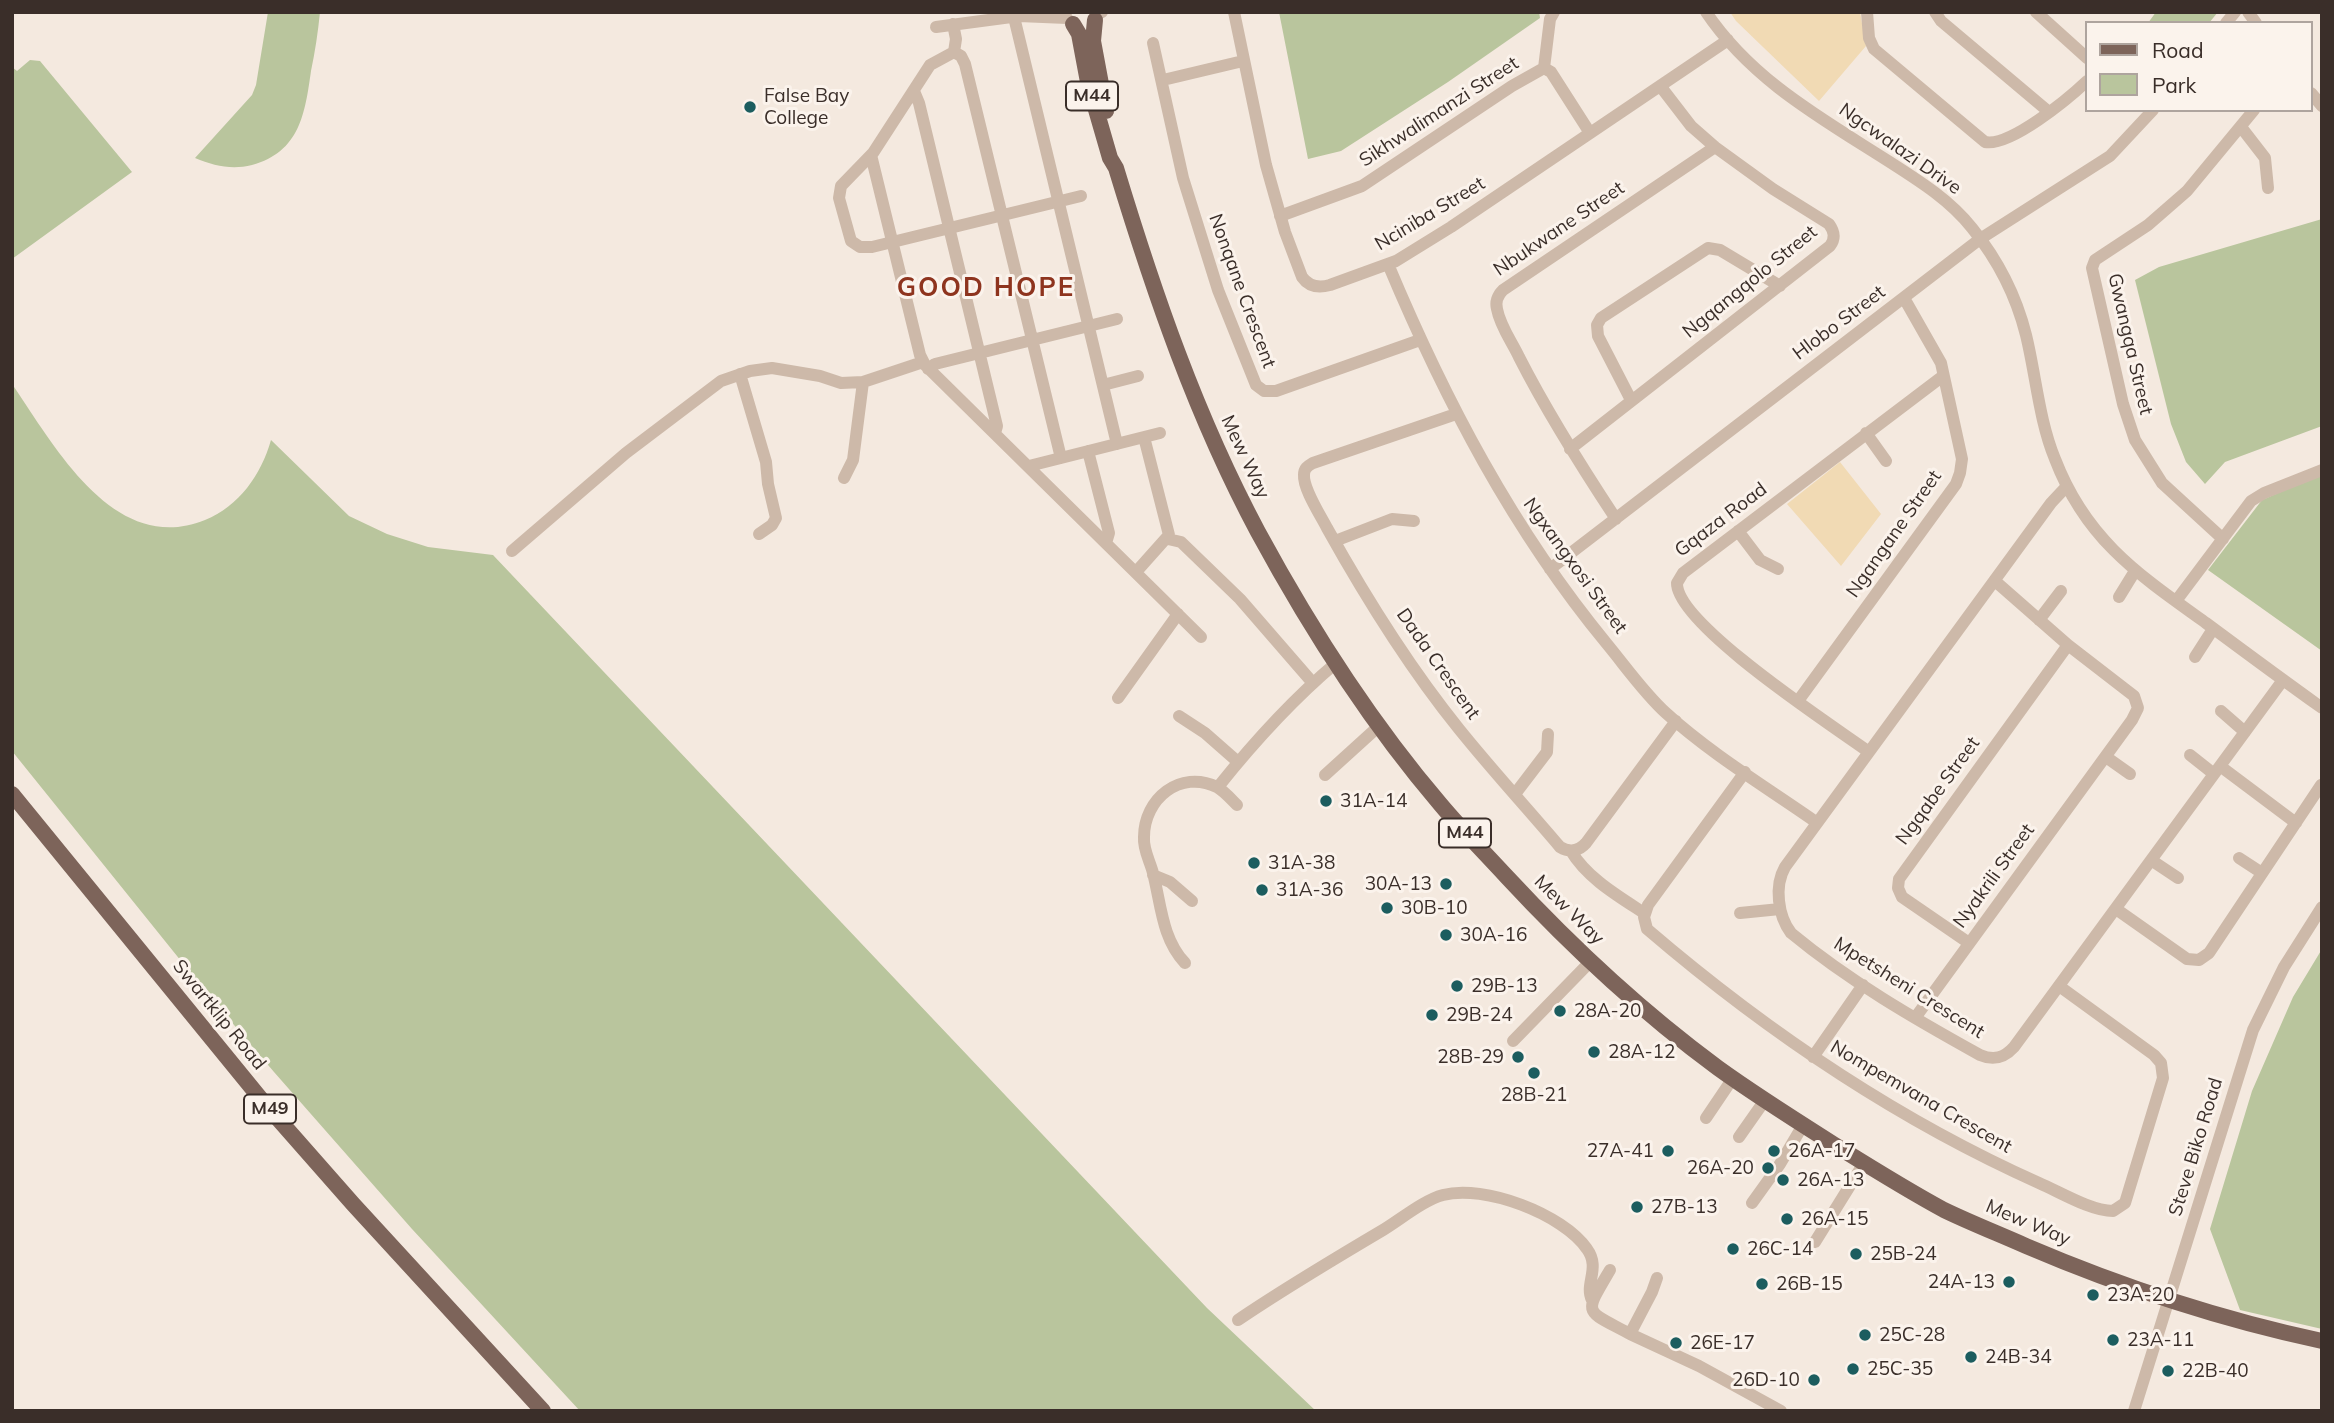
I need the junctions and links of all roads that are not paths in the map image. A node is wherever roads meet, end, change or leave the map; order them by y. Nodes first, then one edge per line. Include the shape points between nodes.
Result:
1 (1234, 12) edge
2 (1554, 12) edge
3 (1706, 12) edge
4 (1867, 12) edge
5 (1935, 12) edge
6 (2036, 12) edge
7 (1099, 14) edge
8 (1019, 15) edge
9 (1069, 18) edge
10 (953, 24) junction
11 (936, 27) dead end
12 (1728, 40) junction
13 (1153, 43) dead end
14 (954, 52) junction
15 (2086, 57) edge
16 (1243, 61) junction
17 (1544, 68) junction
18 (1163, 80) junction
19 (2086, 82) edge
20 (1661, 87) junction
21 (914, 91) junction
22 (2049, 112) junction
23 (2150, 112) edge
24 (2252, 112) edge
25 (2241, 127) junction
26 (1590, 133) junction
27 (1715, 147) junction
28 (871, 155) junction
29 (1116, 168) junction
30 (2268, 188) dead end
31 (1081, 196) dead end
32 (1058, 202) junction
33 (1002, 215) junction
34 (1280, 216) junction
35 (949, 228) junction
36 (1980, 239) junction
37 (893, 242) junction
38 (1388, 264) junction
39 (1780, 286) junction
40 (1904, 298) junction
41 (1117, 319) dead end
42 (1088, 326) junction
43 (1032, 340) junction
44 (1420, 340) junction
45 (979, 353) junction
46 (926, 366) junction
47 (740, 374) junction
48 (1139, 376) dead end
49 (1943, 376) junction
50 (863, 382) junction
51 (1103, 385) junction
52 (1631, 400) junction
53 (1456, 414) junction
54 (995, 433) junction
55 (1160, 433) dead end
56 (1866, 433) junction
57 (1144, 437) junction
58 (1117, 443) junction
59 (1570, 449) junction
60 (1088, 451) junction
61 (1061, 458) junction
62 (1886, 461) dead end
63 (1030, 466) junction
64 (2322, 470) edge
65 (844, 478) dead end
66 (2066, 487) junction
67 (1616, 519) junction
68 (1414, 522) dead end
69 (1738, 531) junction
70 (759, 534) dead end
71 (1168, 538) junction
72 (2223, 539) junction
73 (1335, 541) junction
74 (1106, 542) junction
75 (512, 551) dead end
76 (1550, 569) junction
77 (1778, 569) dead end
78 (2135, 571) junction
79 (1136, 572) junction
80 (1995, 581) junction
81 (2061, 592) dead end
82 (2119, 597) dead end
83 (2176, 601) junction
84 (1178, 614) junction
85 (2039, 620) junction
86 (2213, 629) junction
87 (1201, 637) dead end
88 (2068, 645) junction
89 (2195, 657) dead end
90 (1336, 663) junction
91 (2283, 680) junction
92 (1312, 682) junction
93 (1118, 698) dead end
94 (1798, 701) junction
95 (2322, 708) edge
96 (2221, 711) dead end
97 (1179, 716) dead end
98 (1676, 721) junction
99 (1379, 726) junction
100 (2245, 732) junction
101 (1548, 734) dead end
102 (1869, 752) junction
103 (2190, 755) dead end
104 (2106, 757) junction
105 (1238, 762) junction
106 (2217, 770) junction
107 (1745, 772) junction
108 (2130, 774) dead end
109 (1325, 775) dead end
110 (2321, 785) edge
111 (1218, 788) junction
112 (12, 794) edge
113 (1515, 794) junction
114 (1237, 805) dead end
115 (1816, 822) junction
116 (2296, 823) junction
117 (1571, 851) junction
118 (2239, 858) dead end
119 (2151, 860) junction
120 (2262, 873) junction
121 (1153, 875) junction
122 (2178, 878) dead end
123 (1192, 901) dead end
124 (2322, 907) edge
125 (1780, 909) junction
126 (2116, 909) junction
127 (1644, 913) junction
128 (1740, 913) dead end
129 (1969, 943) junction
130 (1591, 961) junction
131 (1185, 963) dead end
132 (1863, 985) junction
133 (2059, 986) junction
134 (1915, 1018) junction
135 (1513, 1041) dead end
136 (1813, 1057) junction
137 (1733, 1078) junction
138 (1765, 1100) junction
139 (1706, 1118) dead end
140 (1803, 1125) junction
141 (1739, 1137) dead end
142 (1864, 1163) junction
143 (1752, 1203) dead end
144 (1815, 1242) dead end
145 (1610, 1269) dead end
146 (1657, 1278) dead end
147 (1592, 1300) junction
148 (2169, 1301) junction
149 (1238, 1320) dead end
150 (1630, 1334) junction
151 (2322, 1341) edge
152 (543, 1411) edge
153 (1781, 1411) edge
154 (2134, 1411) edge

1 - 16 street, Nciniba Street
2 - 17 street
3 - 12 street, Ngcwalazi Drive
4 - 22 street via 1874,49 1982,142 2001,142
5 - 22 street
6 - 15 street
7 - 9 main road, Mew Way / M44 via 1085,26
7 - 29 main road, Mew Way / M44 via 1093,41
8 - 9 street
8 - 10 street
8 - 32 street
9 - 29 main road, Mew Way / M44 via 1079,34 1091,93
10 - 11 street
10 - 14 street
12 - 20 street, Nciniba Street
12 - 36 street, Ngcwalazi Drive via 1772,84 1938,195
13 - 18 street, Nonqane Crescent
14 - 21 street via 932,62
14 - 33 street via 965,64
16 - 18 street
16 - 34 street, Nciniba Street
17 - 26 street, Sikhwalimanzi Street
17 - 34 street, Sikhwalimanzi Street via 1362,186
18 - 44 street, Nonqane Crescent via 1183,178 1218,290 1259,389 1276,391
19 - 22 street
20 - 26 street, Nciniba Street
20 - 27 street, Ngqangqolo Street via 1691,126
21 - 28 street
21 - 35 street
23 - 36 street, Hlobo Street via 2110,156
24 - 25 street, Gwangqa Street
25 - 30 street via 2265,159
25 - 72 street, Gwangqa Street via 2187,191 2148,225 2095,260 2092,268 2135,440 2162,483
26 - 38 street, Nciniba Street
27 - 39 street, Ngqangqolo Street via 1833,231 1830,246
27 - 59 street, Nbukwane Street via 1508,286 1497,298 1502,323
28 - 37 street
28 - 37 street via 840,188 839,198 851,241 860,247
29 - 90 main road, Mew Way / M44 via 1169,330 1215,445 1276,564
31 - 32 street
32 - 33 street
32 - 42 street
33 - 35 street
33 - 43 street
34 - 38 street, Nciniba Street via 1299,271 1310,285 1326,286
35 - 37 street
35 - 45 street
36 - 40 street, Hlobo Street
36 - 66 street, Ngcwalazi Drive via 2018,309 2050,446
37 - 46 street
38 - 44 street, Ngxangxosi Street
39 - 52 street, Ngqangqolo Street
39 - 52 street via 1720,250 1708,248 1601,318 1598,336
40 - 49 street, Ngangane Street via 1939,358
40 - 67 street, Hlobo Street
41 - 42 street
42 - 43 street
42 - 51 street
43 - 45 street
43 - 61 street
44 - 53 street, Ngxangxosi Street
45 - 46 street
45 - 54 street
46 - 50 street
46 - 54 street
47 - 50 street via 772,368 841,383
47 - 70 street via 766,462 776,518
47 - 75 street via 721,381 626,453
48 - 51 street
49 - 56 street, Gqaza Road
49 - 94 street, Ngangane Street via 1962,459 1958,480
50 - 65 street via 853,460
51 - 58 street
52 - 59 street, Ngqangqolo Street
53 - 73 street, Dada Crescent via 1306,468 1305,484
53 - 76 street, Ngxangxosi Street
54 - 63 street
55 - 57 street
56 - 62 street
56 - 69 street, Gqaza Road
57 - 58 street
57 - 71 street
58 - 60 street
59 - 67 street, Nbukwane Street
60 - 61 street
60 - 74 street via 1109,533
61 - 63 street
63 - 74 street
64 - 72 street via 2255,498
66 - 78 street, Ngcwalazi Drive via 2102,539
66 - 80 street
67 - 76 street, Hlobo Street
68 - 73 street via 1392,519
69 - 77 street via 1760,560
69 - 94 street, Gqaza Road via 1683,573 1678,592 1725,647
71 - 79 street
71 - 92 street via 1181,542 1240,600
72 - 83 street
73 - 113 street, Dada Crescent via 1407,659
74 - 79 street
76 - 98 street, Ngxangxosi Street via 1639,683
78 - 82 street
78 - 83 street, Ngcwalazi Drive
79 - 84 street
80 - 85 street, Nyakrili Street
80 - 102 street
81 - 85 street
83 - 86 street, Ngcwalazi Drive
84 - 87 street
84 - 93 street
85 - 88 street, Nyakrili Street
86 - 89 street
86 - 91 street, Ngcwalazi Drive
88 - 104 street, Nyakrili Street via 2137,702 2132,720
88 - 129 street, Ngqabe Street via 1899,879 1902,897
90 - 92 street
90 - 99 main road, Mew Way / M44
91 - 95 street, Ngcwalazi Drive
91 - 100 street, Mpetsheni Crescent
92 - 105 street
94 - 102 street, Gqaza Road
96 - 100 street
97 - 105 street
98 - 107 street, Ngxangxosi Street
98 - 117 street via 1586,843
99 - 109 street
99 - 130 main road, Mew Way / M44 via 1463,831
100 - 106 street, Mpetsheni Crescent
101 - 113 street via 1547,752
102 - 115 street
103 - 106 street
104 - 108 street
104 - 129 street, Nyakrili Street
105 - 111 street
106 - 116 street
106 - 119 street, Mpetsheni Crescent
107 - 115 street, Ngxangxosi Street
107 - 127 street
110 - 116 street
111 - 114 street
111 - 121 street via 1200,782 1176,784 1154,802 1143,836
112 - 152 main road, Swartklip Road / M49 via 273,1114
113 - 117 street, Dada Crescent via 1560,847
115 - 125 street via 1782,871
116 - 120 street
117 - 127 street, Dada Crescent via 1597,880
118 - 120 street
119 - 122 street
119 - 126 street, Mpetsheni Crescent
120 - 126 street via 2209,953 2199,960 2187,959
121 - 123 street via 1170,882
121 - 131 street via 1174,952
124 - 148 street, Steve Biko Road via 2284,967 2253,1030
125 - 128 street
125 - 132 street, Mpetsheni Crescent via 1791,933
126 - 133 street, Mpetsheni Crescent
127 - 136 street, Nompemvana Crescent via 1647,929
129 - 134 street, Nyakrili Street
130 - 135 street
130 - 137 main road, Mew Way / M44
132 - 134 street, Mpetsheni Crescent
132 - 136 street
133 - 134 street, Mpetsheni Crescent via 2014,1047 2000,1058 1987,1058
133 - 136 street, Nompemvana Crescent via 2154,1055 2162,1066 2163,1078 2125,1203 2113,1211 2083,1202 1967,1148
137 - 138 main road, Mew Way / M44
137 - 139 street
138 - 140 main road, Mew Way / M44
138 - 141 street
140 - 142 main road, Mew Way / M44
140 - 143 street
142 - 144 street
142 - 148 main road, Mew Way / M44 via 1945,1210 2077,1268
145 - 147 street
146 - 150 street
147 - 149 street via 1593,1261 1575,1236 1521,1204 1465,1192 1435,1197
147 - 150 street via 1594,1314
148 - 151 main road, Mew Way / M44
148 - 154 street, Steve Biko Road
150 - 153 street

